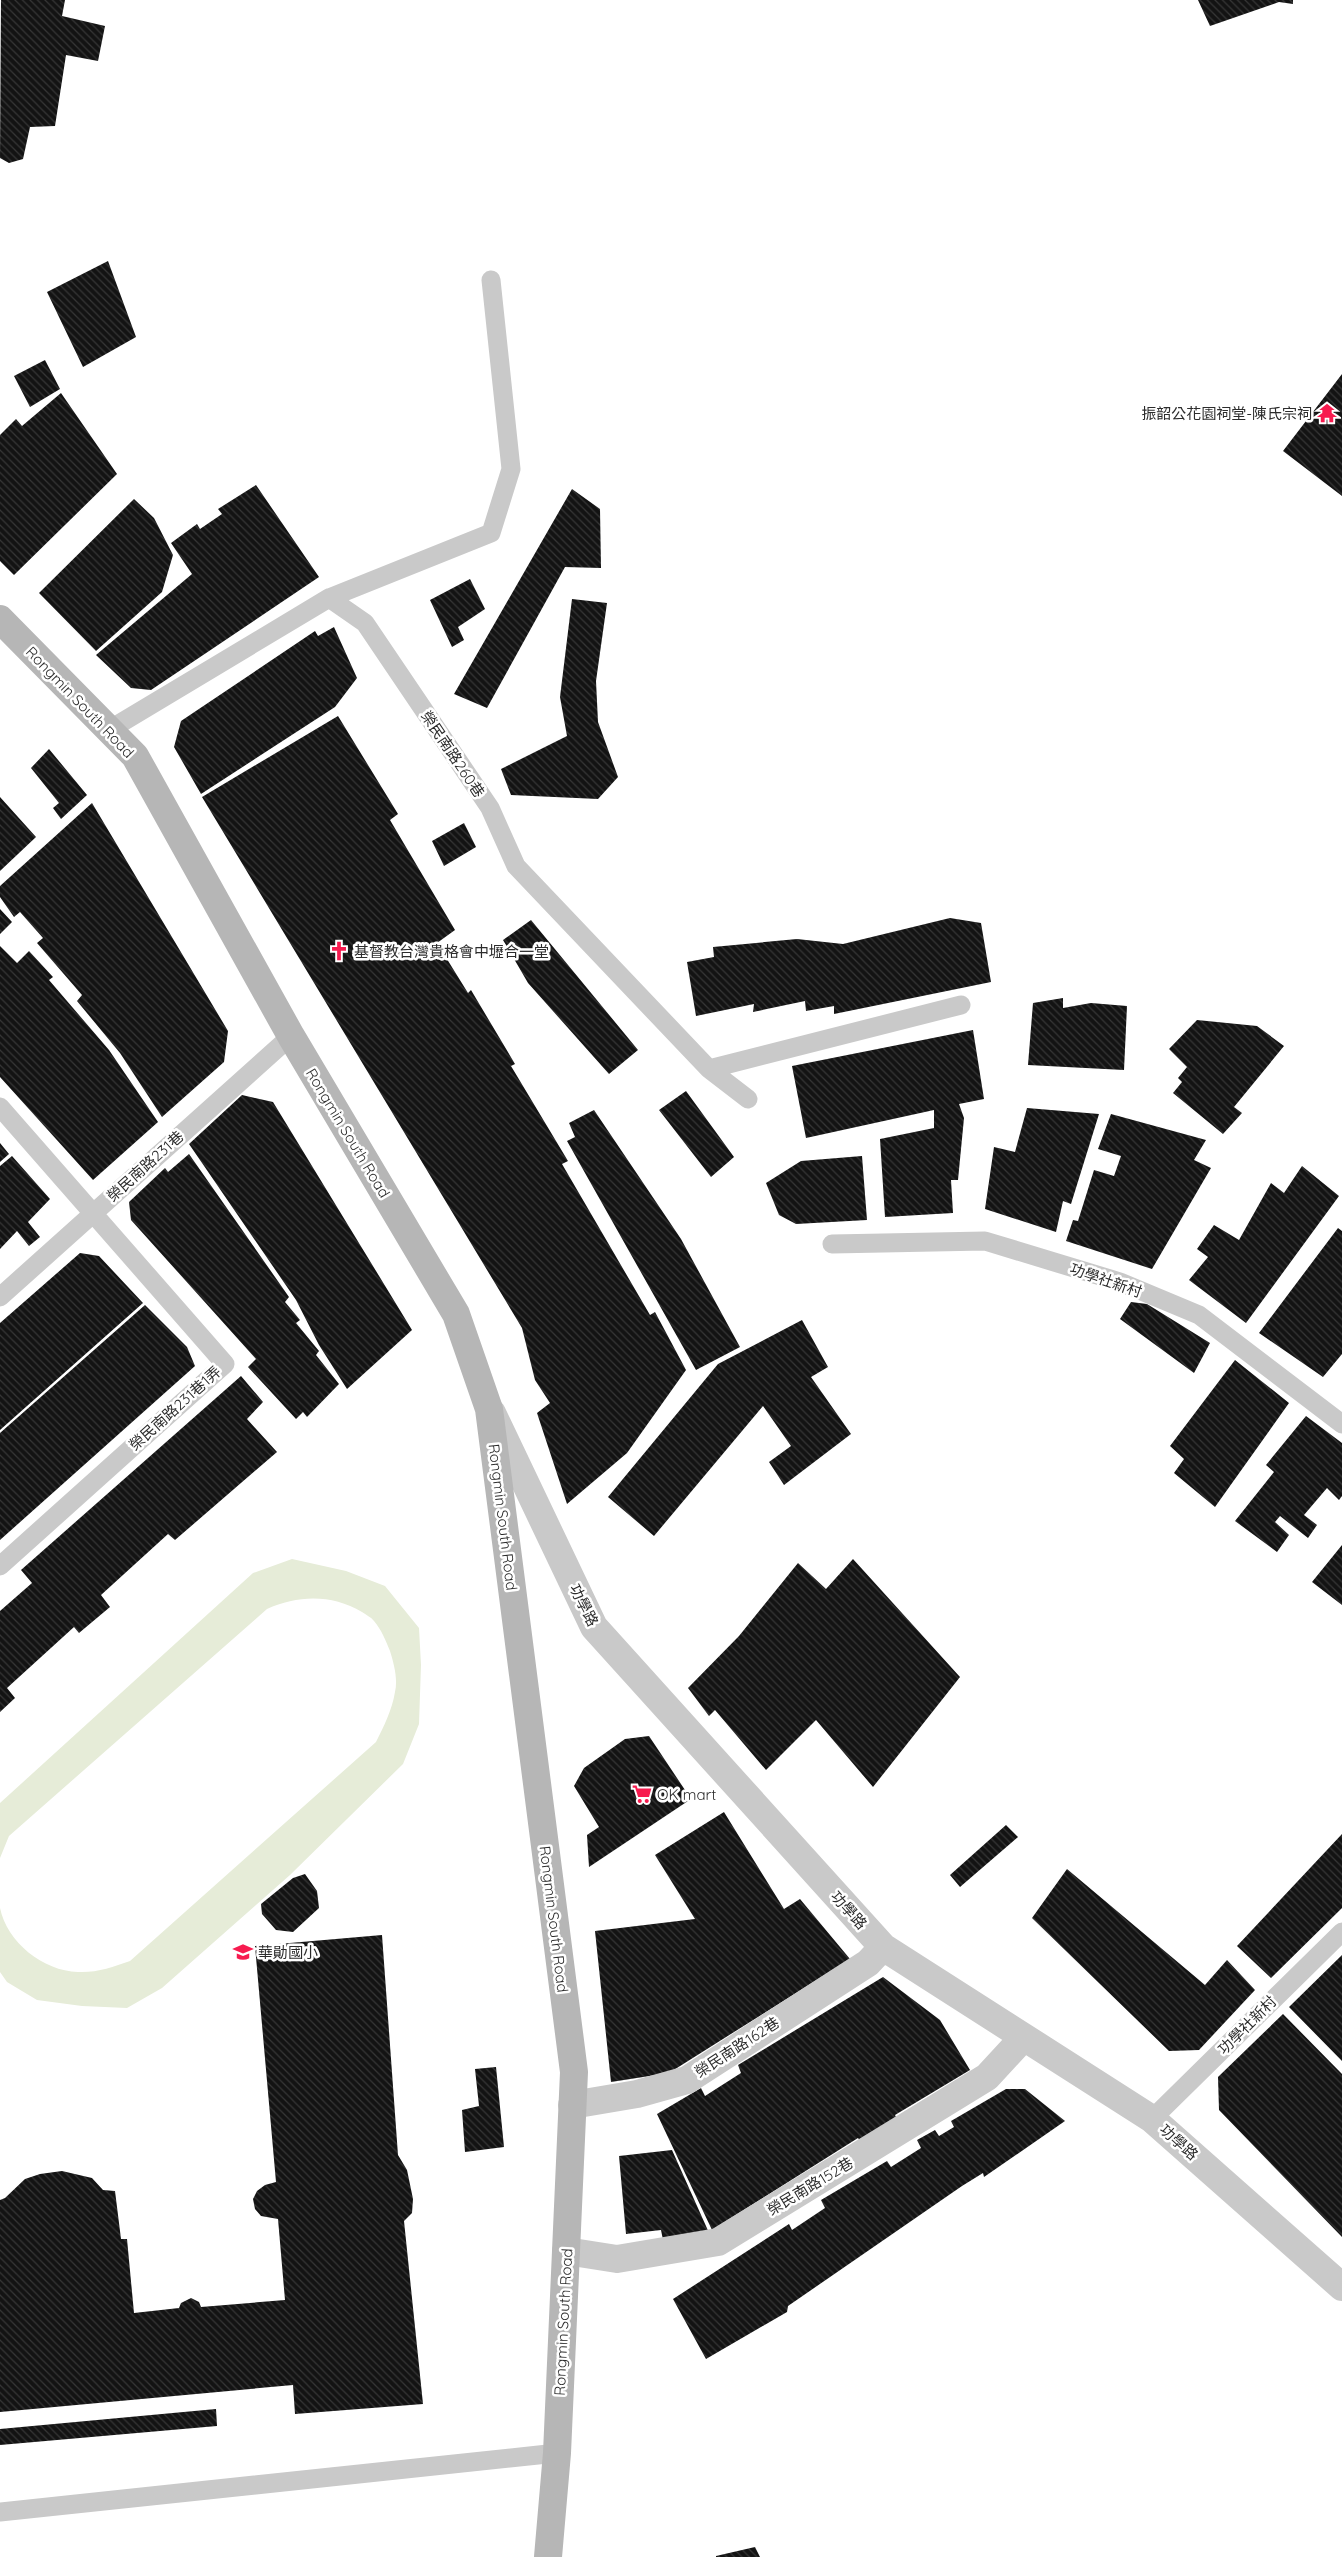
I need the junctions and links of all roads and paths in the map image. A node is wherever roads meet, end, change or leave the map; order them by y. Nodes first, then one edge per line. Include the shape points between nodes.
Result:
1 (490, 280) dead end
2 (329, 598) junction
3 (0, 619) edge
4 (109, 730) junction
5 (961, 1006) dead end
6 (291, 1036) junction
7 (709, 1069) junction
8 (748, 1099) dead end
9 (0, 1107) edge
10 (93, 1213) junction
11 (832, 1244) dead end
12 (0, 1297) edge
13 (489, 1409) junction
14 (1342, 1424) edge
15 (0, 1566) edge
16 (1342, 1932) edge
17 (883, 1947) junction
18 (1023, 2038) junction
19 (572, 2104) junction
20 (1152, 2119) junction
21 (566, 2251) junction
22 (1342, 2287) edge
23 (557, 2453) junction
24 (0, 2512) edge
25 (548, 2557) edge

1 - 2 lane via 511,469 491,533
2 - 4 lane
2 - 7 lane, 榮民南路260巷 via 365,623 490,808 516,866
3 - 4 street, Rongmin South Road
4 - 6 street, Rongmin South Road via 135,756
5 - 7 lane
6 - 10 lane, 榮民南路231巷
6 - 13 street, Rongmin South Road via 456,1314
7 - 8 lane, 榮民南路260巷
9 - 10 lane
10 - 12 lane, 榮民南路231巷
10 - 15 lane, 榮民南路231巷1弄 via 224,1364
11 - 14 lane, 功學社新村 via 985,1241 1120,1282 1199,1315
13 - 17 street, 功學路 via 594,1627
13 - 19 street, Rongmin South Road via 574,2072
16 - 20 lane, 功學社新村
17 - 18 street, 功學路
17 - 19 street, 榮民南路162巷 via 868,1963 687,2080 637,2094
18 - 20 street, 功學路
18 - 21 street, 榮民南路152巷 via 986,2077 718,2242 617,2259
19 - 21 street, Rongmin South Road
20 - 22 street, 功學路
21 - 23 street, Rongmin South Road
23 - 24 lane
23 - 25 street, Rongmin South Road

